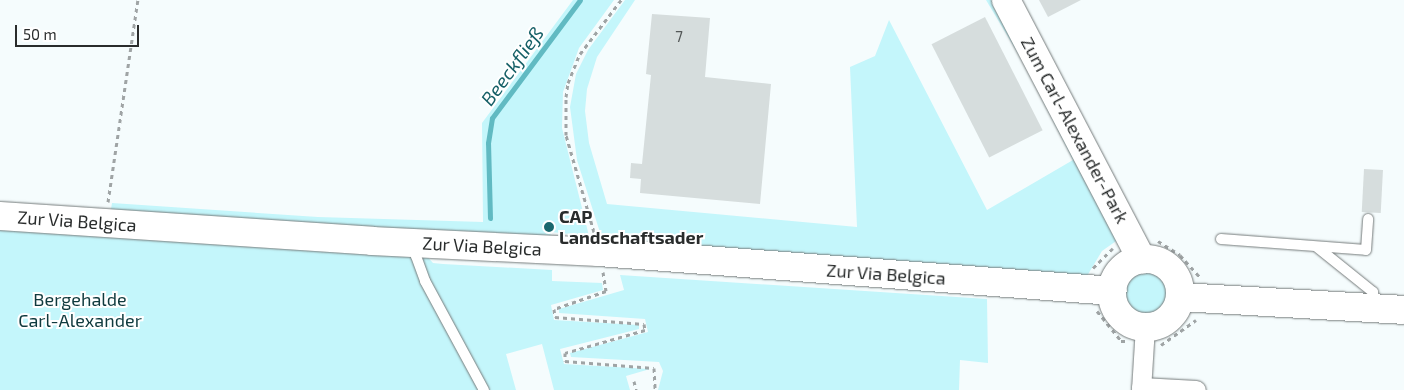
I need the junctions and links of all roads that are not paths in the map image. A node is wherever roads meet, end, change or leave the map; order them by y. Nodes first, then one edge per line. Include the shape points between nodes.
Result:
1 (1006, 0) edge
2 (0, 216) edge
3 (1368, 218) dead end
4 (1221, 239) dead end
5 (416, 243) junction
6 (1317, 246) junction
7 (1137, 249) junction
8 (1100, 290) junction
9 (1180, 297) junction
10 (1375, 309) junction
11 (1404, 310) edge
12 (1144, 327) junction
13 (1141, 388) edge
14 (484, 390) edge
15 (1196, 390) edge

1 - 7 street, Zum Carl-Alexander-Park
2 - 5 street, Zur Via Belgica
3 - 6 lane via 1366,250
4 - 6 lane
5 - 8 street, Zur Via Belgica via 601,261
5 - 14 lane via 416,256 425,281
6 - 10 lane via 1373,292
7 - 8 street via 1122,270
7 - 9 street via 1165,265 1179,285
8 - 12 street via 1114,302 1121,315 1134,325
9 - 10 street
9 - 12 street via 1168,319
10 - 11 street
12 - 13 street
13 - 15 street

